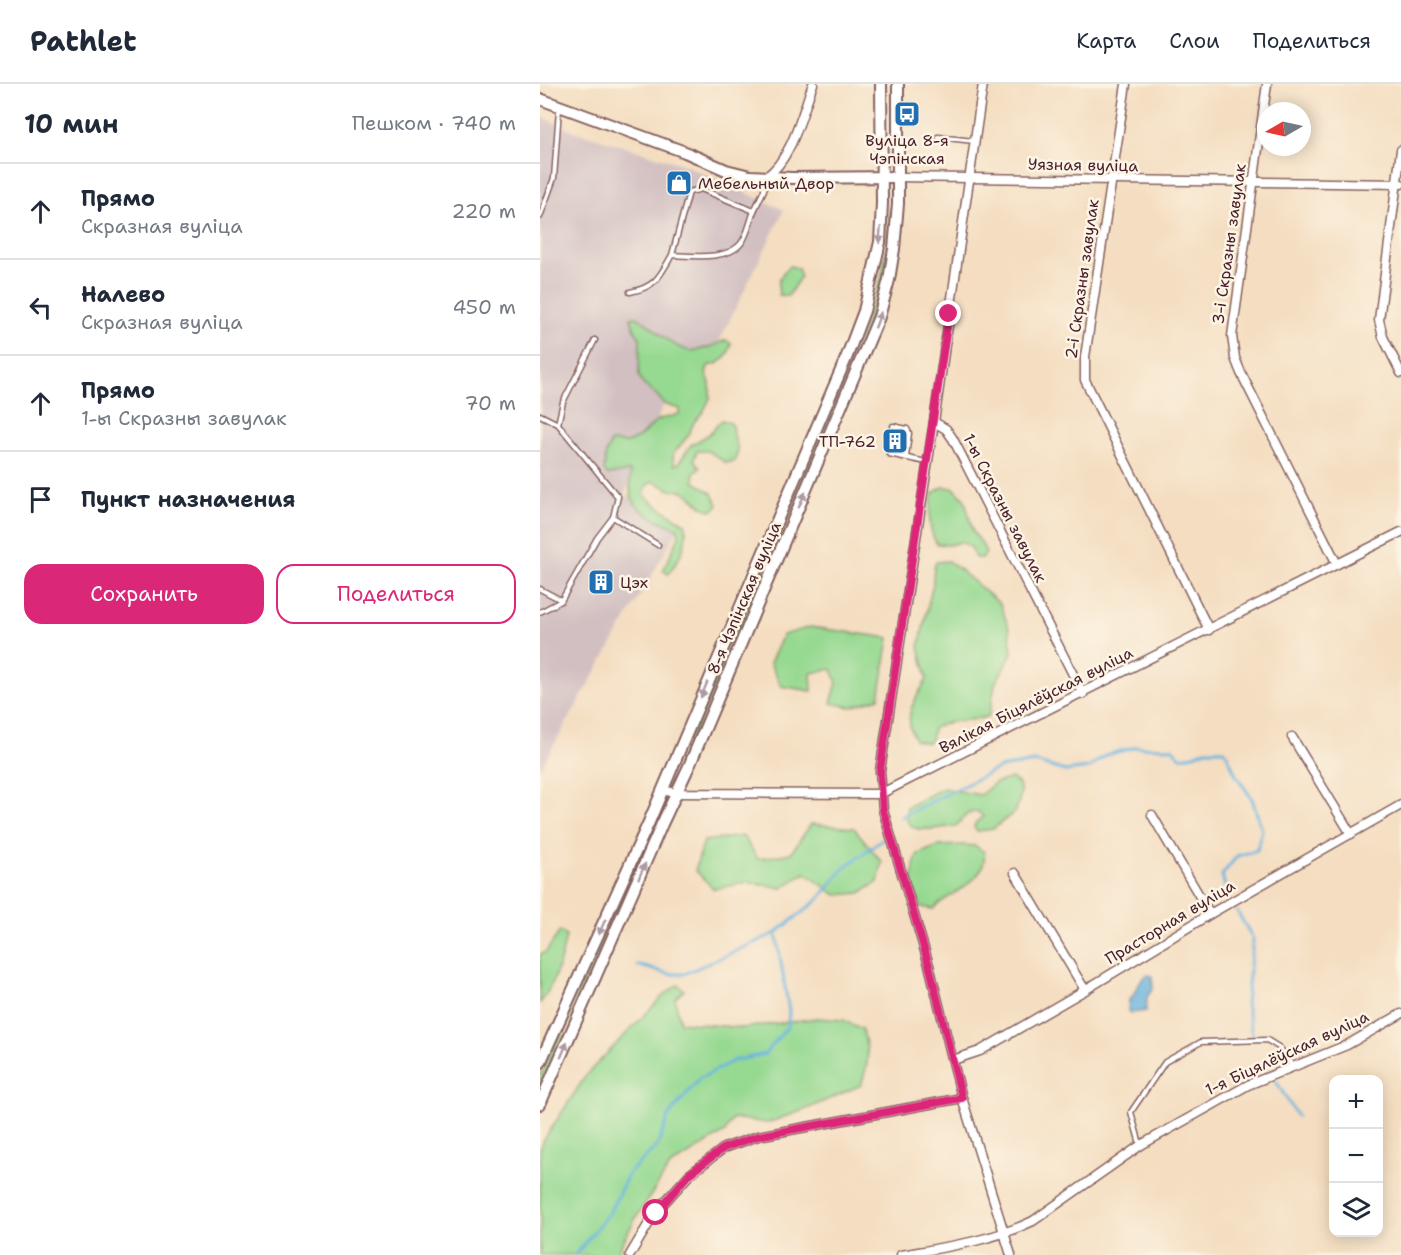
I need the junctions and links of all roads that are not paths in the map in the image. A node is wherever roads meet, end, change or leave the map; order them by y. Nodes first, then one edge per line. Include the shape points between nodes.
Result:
1 (813, 84) edge
2 (881, 84) edge
3 (898, 84) edge
4 (983, 84) edge
5 (1126, 84) edge
6 (1267, 84) edge
7 (540, 99) edge
8 (559, 105) junction
9 (938, 137) dead end
10 (974, 141) junction
11 (1401, 150) edge
12 (765, 177) junction
13 (881, 177) junction
14 (897, 177) junction
15 (969, 178) junction
16 (1112, 180) junction
17 (1253, 182) junction
18 (1398, 184) edge
19 (754, 211) junction
20 (540, 217) edge
21 (672, 255) junction
22 (630, 292) dead end
23 (595, 340) dead end
24 (1401, 373) edge
25 (540, 415) edge
26 (934, 422) junction
27 (558, 424) junction
28 (893, 426) dead end
29 (889, 454) dead end
30 (906, 457) junction
31 (927, 462) junction
32 (613, 517) junction
33 (1401, 532) edge
34 (658, 546) dead end
35 (1337, 564) junction
36 (540, 589) edge
37 (561, 601) junction
38 (540, 612) edge
39 (1209, 630) junction
40 (1083, 694) junction
41 (1292, 737) dead end
42 (662, 790) junction
43 (676, 793) junction
44 (880, 794) junction
45 (1401, 805) edge
46 (1152, 815) dead end
47 (1351, 834) junction
48 (1015, 873) dead end
49 (1210, 914) junction
50 (1085, 990) junction
51 (1401, 1014) edge
52 (953, 1060) junction
53 (540, 1063) edge
54 (1293, 1067) junction
55 (962, 1098) junction
56 (540, 1104) edge
57 (1141, 1144) junction
58 (1003, 1232) junction
59 (630, 1255) edge
60 (901, 1255) edge
61 (1011, 1255) edge

1 - 12 street via 783,159
2 - 13 main road, 8-я Чэпінская вуліца
3 - 14 main road, 8-я Чэпінская вуліца
4 - 10 street
5 - 16 street, 2-і Скразны завулак
6 - 17 street, 3-і Скразны завулак
7 - 8 main road, Уязная вуліца
8 - 12 main road, Уязная вуліца via 726,170
8 - 20 lane via 554,178
9 - 10 lane
10 - 15 street
11 - 18 street
12 - 13 main road, Уязная вуліца
12 - 19 lane via 764,190
13 - 14 main road, Уязная вуліца
13 -> 42 main road, 8-я Чэпінская вуліца via 880,242 864,311
14 - 15 street, Уязная вуліца
43 -> 14 main road, 8-я Чэпінская вуліца via 879,317 894,249
15 - 16 street, Уязная вуліца
15 - 26 street
16 - 17 street, Уязная вуліца
16 - 39 street, 2-і Скразны завулак via 1085,357 1085,380
17 - 18 street, Уязная вуліца
17 - 35 street, 3-і Скразны завулак via 1232,336 1235,358
18 - 24 street via 1379,320
19 - 21 lane via 742,242 733,251 705,257
19 - 21 lane via 701,189 689,192
21 - 22 lane via 658,279 646,289
23 - 27 lane via 562,402
25 - 27 lane
26 - 31 street
26 - 40 street, 1-ы Скразны завулак via 953,439
27 - 32 lane via 618,497
28 - 30 lane via 907,429
29 - 30 lane
30 - 31 lane
31 - 44 street via 880,771
32 - 34 lane
32 - 37 lane
33 - 35 street, Вялікая Біцялёўская вуліца
35 - 39 street, Вялікая Біцялёўская вуліца
36 - 37 lane
37 - 38 lane
39 - 40 street, Вялікая Біцялёўская вуліца
40 - 44 street, Вялікая Біцялёўская вуліца
41 - 47 street
42 - 43 street, Вялікая Біцялёўская вуліца
42 -> 53 main road, 8-я Чэпінская вуліца
43 - 44 street, Вялікая Біцялёўская вуліца
56 -> 43 main road, 8-я Чэпінская вуліца
44 - 52 street
45 - 47 street, Прасторная вуліца
46 - 49 street
47 - 49 street, Прасторная вуліца
48 - 50 street
49 - 50 street, Прасторная вуліца
50 - 52 street, Прасторная вуліца via 980,1051
51 - 54 street, 1-я Біцялёўская вуліца via 1347,1045
52 - 55 street
54 - 57 street, 1-я Біцялёўская вуліца via 1248,1085
54 - 57 lane via 1280,1048 1267,1040 1201,1042 1165,1062 1136,1103 1131,1112
55 - 58 street
55 - 59 street via 758,1136 724,1148 689,1174 656,1213
57 - 58 street, 1-я Біцялёўская вуліца via 1033,1221
58 - 60 street, 1-я Біцялёўская вуліца
58 - 61 street

